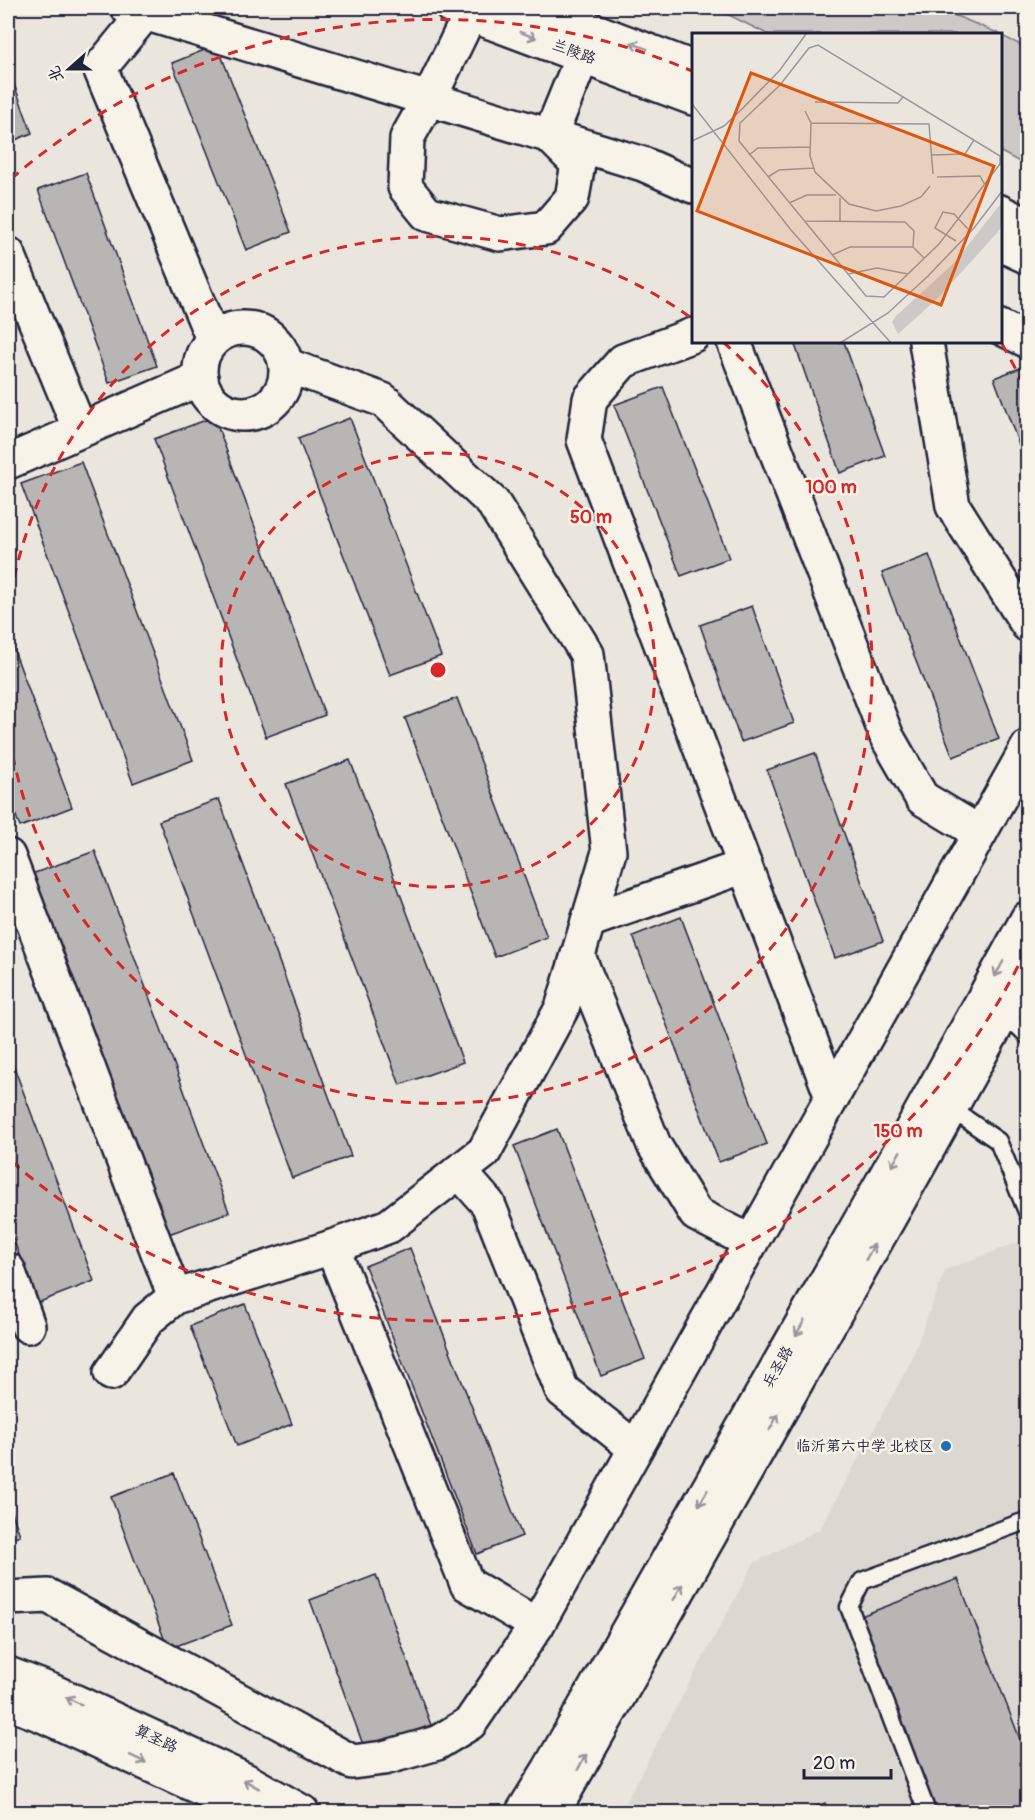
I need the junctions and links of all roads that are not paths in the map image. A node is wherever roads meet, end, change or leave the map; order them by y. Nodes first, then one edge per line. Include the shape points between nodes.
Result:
1 (535, 8) edge
2 (137, 10) edge
3 (462, 11) edge
4 (583, 55) junction
5 (692, 68) edge
6 (692, 98) edge
7 (429, 99) junction
8 (550, 136) junction
9 (692, 186) edge
10 (1002, 213) edge
11 (1028, 226) edge
12 (1002, 245) edge
13 (8, 254) edge
14 (1028, 258) edge
15 (1002, 328) edge
16 (692, 336) edge
17 (213, 339) junction
18 (1028, 340) edge
19 (735, 344) edge
20 (926, 344) edge
21 (286, 365) junction
22 (201, 378) junction
23 (80, 430) junction
24 (8, 462) edge
25 (1028, 625) edge
26 (1028, 747) edge
27 (980, 832) junction
28 (8, 856) edge
29 (745, 866) junction
30 (1028, 918) edge
31 (588, 921) junction
32 (578, 956) junction
33 (1028, 968) edge
34 (1001, 1016) junction
35 (1028, 1036) edge
36 (832, 1097) junction
37 (949, 1111) junction
38 (459, 1171) junction
39 (1028, 1214) edge
40 (751, 1242) junction
41 (332, 1247) junction
42 (8, 1270) edge
43 (175, 1297) junction
44 (28, 1326) dead end
45 (111, 1373) dead end
46 (635, 1448) junction
47 (1028, 1520) edge
48 (8, 1598) edge
49 (537, 1625) junction
50 (8, 1674) edge
51 (8, 1702) edge
52 (249, 1812) edge
53 (302, 1812) edge
54 (523, 1812) edge
55 (553, 1812) edge
56 (927, 1812) edge

5 -> 1 street, 兰陵路
2 - 7 street
2 - 17 street via 100,68
3 -> 4 street, 兰陵路
3 - 7 street
4 - 6 street, 兰陵路
4 - 8 street
7 - 8 street
7 - 8 street via 407,138 405,187 427,214 500,234 546,228 572,198 578,164
8 - 9 street via 643,164
10 - 11 street
12 - 14 street
13 - 23 street
15 - 18 street
16 - 29 street via 623,361 590,399 584,440
17 - 21 street via 241,328 258,330 271,337 282,351
17 - 22 street via 201,363
19 - 27 street via 887,737 922,798
20 - 25 street via 953,506
21 - 22 street via 283,387 275,400 259,411 245,414 227,411 215,403
21 - 31 street via 383,400 493,503 587,654 609,852
22 - 23 street
23 - 24 street
26 - 27 street
27 - 36 street
28 - 43 street
29 - 31 street
29 - 36 street
30 -> 54 street, 兵圣路
31 - 32 street
32 - 38 street via 562,1008 484,1152
32 - 40 street via 654,1145 696,1214
33 - 34 street, 兵圣路
34 - 35 lane
34 - 37 street, 兵圣路
36 - 40 street
37 - 39 lane via 998,1141
55 -> 37 street, 兵圣路
38 - 41 street via 389,1226
38 - 46 street via 488,1204 562,1390
40 - 46 street
41 - 43 street
41 - 49 street via 467,1584
42 - 44 street
43 - 45 street via 148,1319
46 - 49 street
47 - 56 lane via 862,1581 849,1607
48 - 49 street via 48,1596 352,1762 384,1758 436,1743 470,1723
53 -> 50 street, 算圣路 via 245,1780
51 -> 52 street, 算圣路

